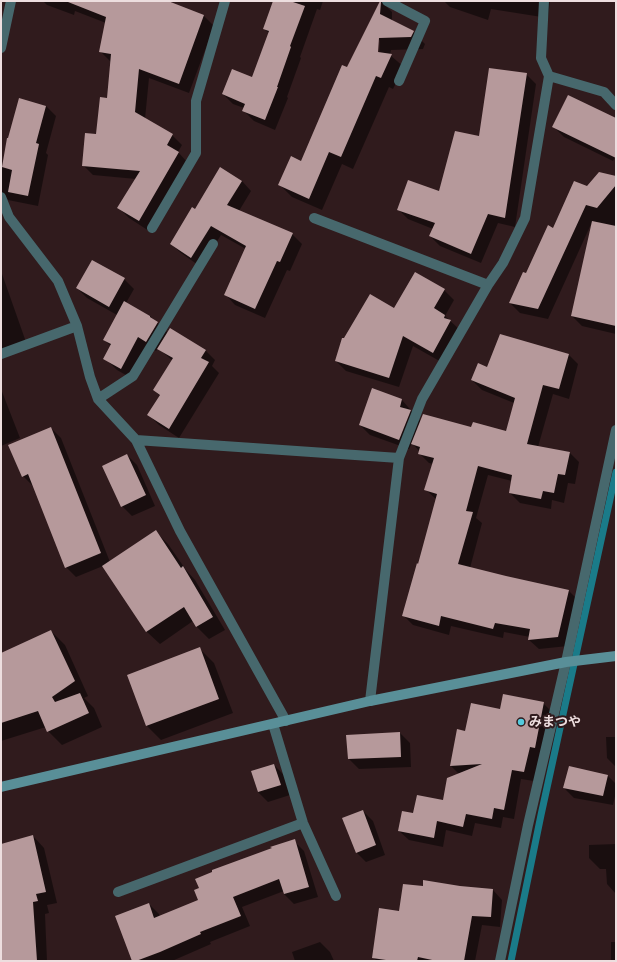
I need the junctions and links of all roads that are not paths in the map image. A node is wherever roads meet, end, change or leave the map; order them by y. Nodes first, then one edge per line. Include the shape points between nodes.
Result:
1 (11, 1) edge
2 (225, 1) edge
3 (387, 1) edge
4 (544, 1) edge
5 (1, 48) edge
6 (549, 76) junction
7 (399, 81) dead end
8 (616, 105) edge
9 (1, 197) edge
10 (314, 218) dead end
11 (152, 228) dead end
12 (213, 244) dead end
13 (488, 286) junction
14 (77, 326) junction
15 (1, 354) edge
16 (98, 399) junction
17 (616, 430) edge
18 (136, 440) junction
19 (399, 458) junction
20 (616, 656) edge
21 (566, 662) junction
22 (370, 701) junction
23 (286, 721) junction
24 (273, 724) junction
25 (1, 786) edge
26 (303, 824) junction
27 (118, 892) dead end
28 (336, 896) dead end
29 (500, 961) edge

1 - 5 street
2 - 11 street via 196,101 196,154
3 - 7 street via 425,21
4 - 6 street via 541,58
6 - 8 street via 604,92
6 - 13 street via 525,218 503,263
9 - 14 street via 8,217 58,281
10 - 13 street
12 - 16 street via 133,376
13 - 19 street via 422,399
14 - 15 street
14 - 16 street
16 - 18 street
17 - 21 street
18 - 19 street
18 - 23 street via 180,531
19 - 22 street
20 - 21 street
21 - 22 street
21 - 29 street
22 - 23 street
23 - 24 street
24 - 25 street
24 - 26 street
26 - 27 street
26 - 28 street

